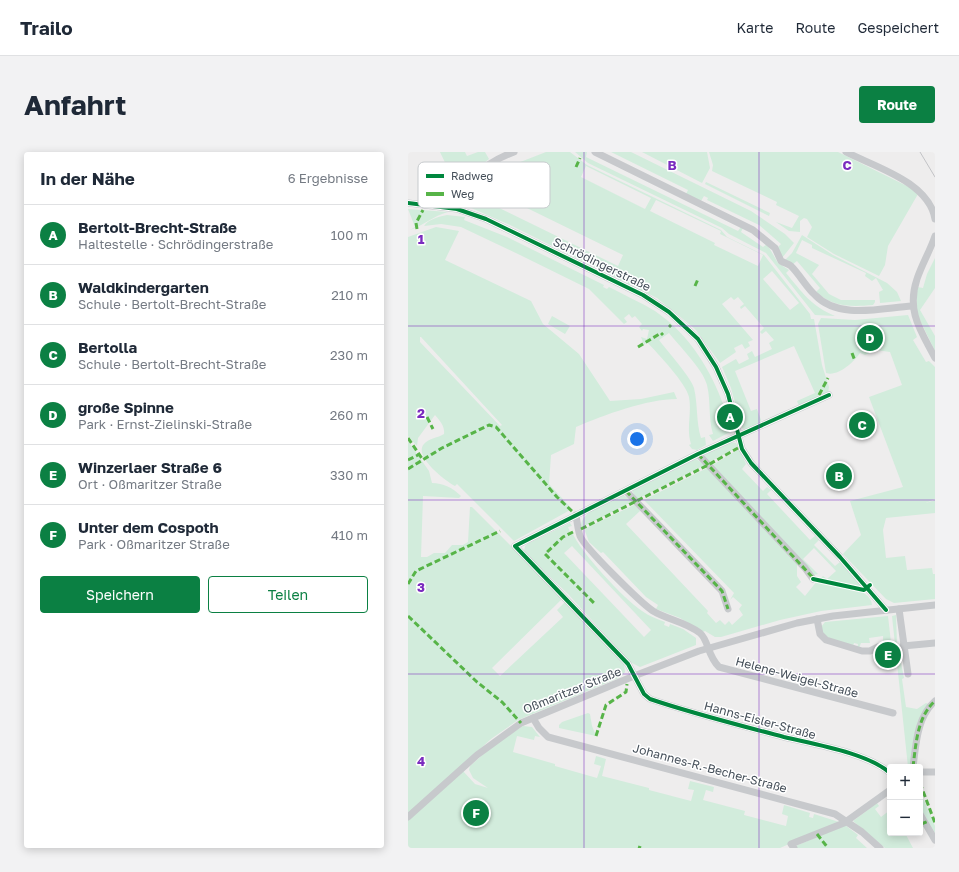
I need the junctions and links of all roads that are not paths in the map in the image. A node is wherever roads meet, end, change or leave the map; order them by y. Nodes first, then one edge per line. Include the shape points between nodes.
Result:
1 (514, 152) edge
2 (596, 152) edge
3 (846, 152) edge
4 (492, 162) edge
5 (408, 203) edge
6 (418, 204) edge
7 (446, 208) edge
8 (461, 210) joint
9 (935, 219) edge
10 (935, 236) edge
11 (912, 306) junction
12 (935, 358) edge
13 (829, 395) dead end
14 (738, 436) junction
15 (698, 454) junction
16 (626, 491) junction
17 (576, 515) junction
18 (813, 579) dead end
19 (935, 605) edge
20 (728, 609) dead end
21 (899, 609) junction
22 (886, 610) junction
23 (817, 619) junction
24 (935, 642) edge
25 (903, 646) junction
26 (878, 647) dead end
27 (708, 648) junction
28 (908, 674) dead end
29 (634, 676) junction
30 (935, 701) edge
31 (893, 713) dead end
32 (533, 718) junction
33 (914, 764) edge
34 (887, 768) edge
35 (923, 772) edge
36 (935, 772) edge
37 (887, 792) edge
38 (408, 817) edge
39 (923, 819) edge
40 (847, 821) junction
41 (935, 840) edge
42 (794, 848) edge
43 (880, 848) edge

1 - 4 street
2 - 11 street via 753,230 775,248 780,261 791,266 815,296 831,306 841,310 854,310
3 - 9 street via 920,191 931,205
5 - 6 street, Schrödingerstraße
7 - 8 street, Schrödingerstraße
8 - 14 street, Schrödingerstraße via 509,230 644,295 669,312 698,339 716,367 728,394
10 - 11 street via 917,279
11 - 12 street via 916,322
13 - 14 street
14 - 15 street
14 - 22 street, Schrödingerstraße via 742,449 758,471
15 - 16 street
15 - 18 street
16 - 17 street
16 - 20 street via 722,592
17 - 27 street, Helene-Weigel-Straße via 578,530 585,543 642,603 654,612 680,621 701,634
17 - 29 street, Hanns-Eisler-Straße via 516,546 628,664
19 - 21 street, Oßmaritzer Straße
21 - 22 street, Oßmaritzer Straße
21 - 25 street
22 - 23 street, Oßmaritzer Straße
23 - 26 street via 824,639 862,651
23 - 27 street, Oßmaritzer Straße via 770,629
24 - 25 street
25 - 28 street
27 - 29 street, Oßmaritzer Straße
27 - 31 street, Helene-Weigel-Straße via 714,662 722,668
29 - 32 street, Oßmaritzer Straße
29 - 34 street, Hanns-Eisler-Straße via 644,694 650,699 841,752
30 - 33 street via 920,726
32 - 38 street, Oßmaritzer Straße via 521,722 491,744
32 - 40 street, Johannes-R.-Becher-Straße via 548,737 802,804 835,814
35 - 36 street
37 - 40 street
39 - 41 street
40 - 42 street via 791,844
40 - 43 street, Johannes-R.-Becher-Straße

